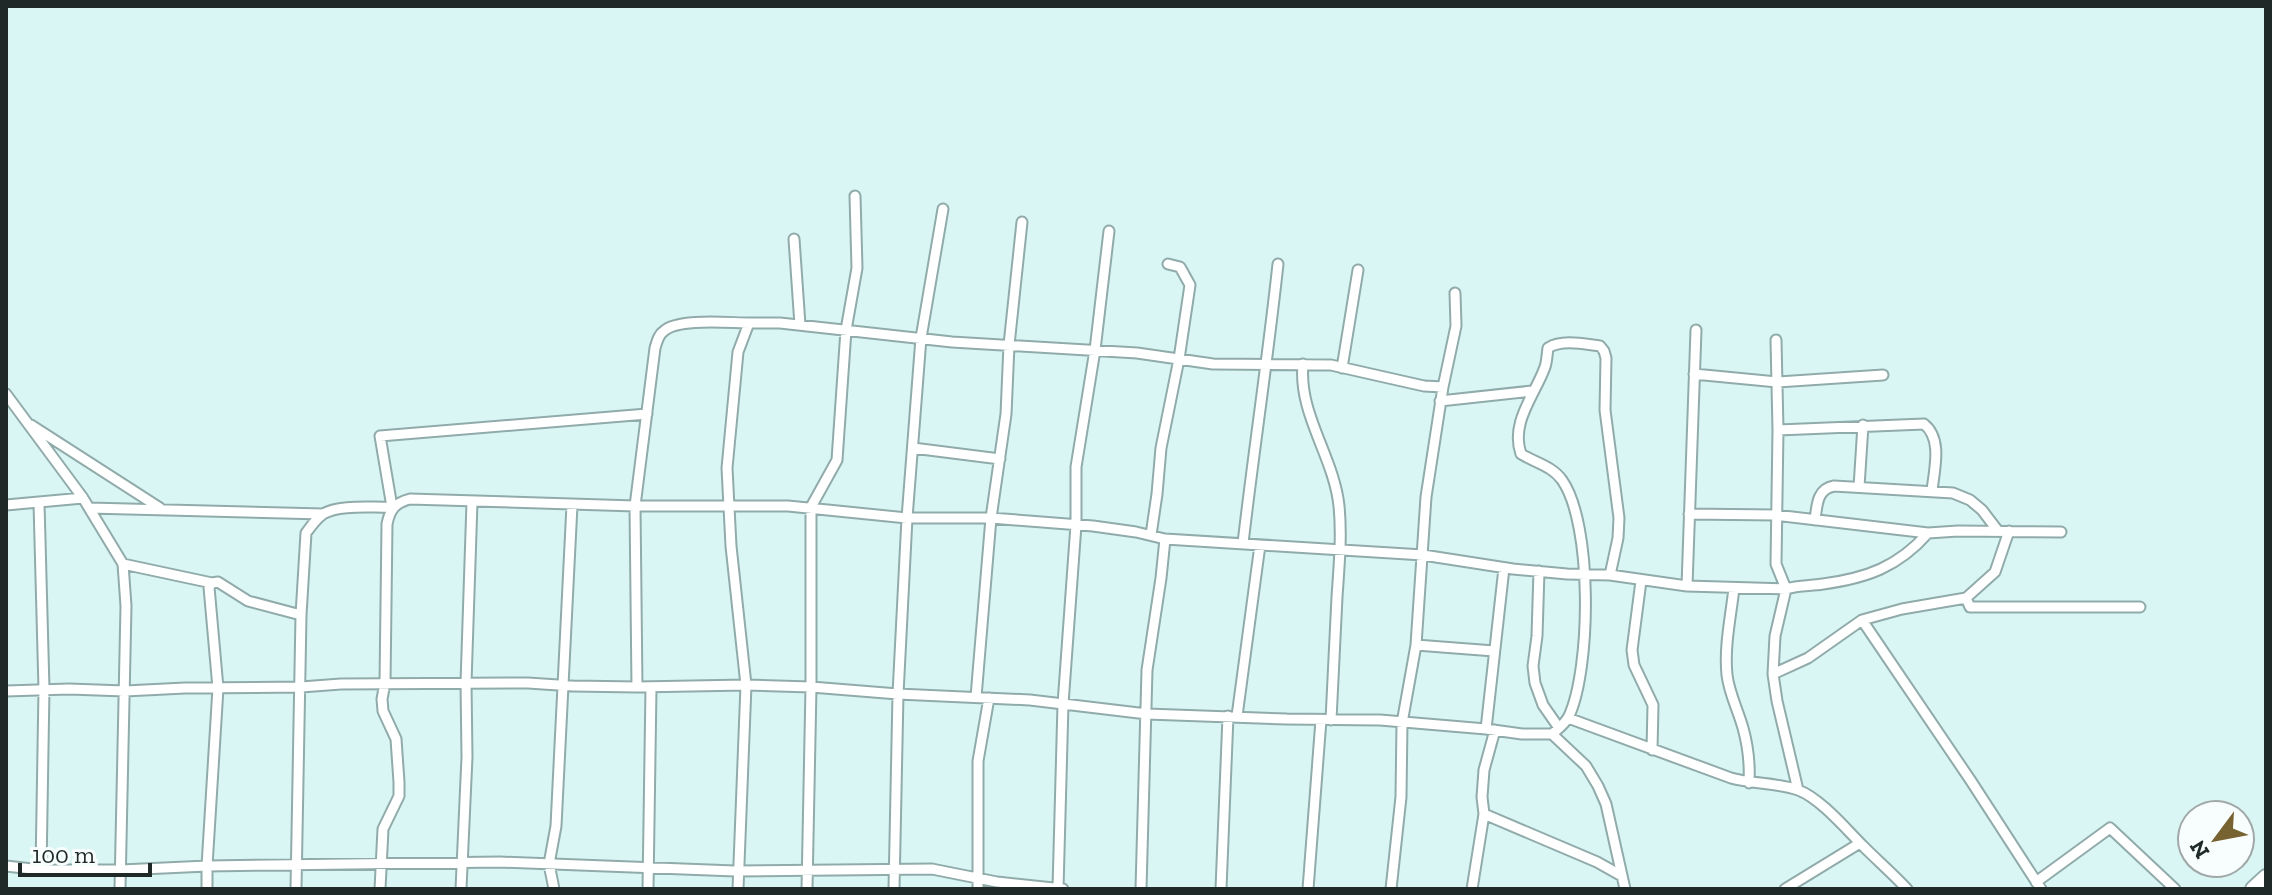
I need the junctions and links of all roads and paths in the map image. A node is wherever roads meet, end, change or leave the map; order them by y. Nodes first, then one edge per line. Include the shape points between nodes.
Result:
1 (855, 196) dead end
2 (943, 209) dead end
3 (1022, 222) dead end
4 (1109, 231) dead end
5 (794, 239) dead end
6 (1168, 264) dead end
7 (1278, 264) dead end
8 (1358, 270) dead end
9 (1455, 293) dead end
10 (749, 323) junction
11 (800, 325) junction
12 (846, 330) junction
13 (1696, 330) dead end
14 (921, 338) junction
15 (1776, 340) dead end
16 (1009, 345) junction
17 (1095, 350) junction
18 (1179, 359) junction
19 (1303, 364) junction
20 (1267, 365) junction
21 (1342, 368) junction
22 (1694, 374) junction
23 (1883, 375) dead end
24 (1777, 382) junction
25 (1443, 387) junction
26 (1532, 391) junction
27 (6, 394) edge
28 (1440, 401) junction
29 (647, 414) junction
30 (27, 422) junction
31 (1863, 425) junction
32 (1778, 430) junction
33 (913, 448) junction
34 (1000, 459) junction
35 (1859, 487) junction
36 (1932, 491) junction
37 (83, 498) junction
38 (472, 502) junction
39 (39, 503) junction
40 (6, 505) edge
41 (572, 505) junction
42 (635, 506) junction
43 (392, 507) junction
44 (728, 507) junction
45 (811, 507) junction
46 (89, 508) junction
47 (163, 510) junction
48 (323, 514) junction
49 (1689, 514) junction
50 (1775, 515) junction
51 (907, 518) junction
52 (991, 518) junction
53 (1815, 520) junction
54 (1076, 525) junction
55 (1998, 531) junction
56 (2009, 531) junction
57 (2061, 532) dead end
58 (1928, 533) junction
59 (1151, 535) junction
60 (1165, 539) junction
61 (1243, 543) junction
62 (1260, 545) junction
63 (1340, 548) junction
64 (1423, 555) junction
65 (123, 564) junction
66 (1504, 568) junction
67 (1539, 571) junction
68 (1583, 575) junction
69 (1610, 575) junction
70 (1641, 581) junction
71 (212, 583) junction
72 (1687, 586) junction
73 (1734, 588) junction
74 (1786, 589) junction
75 (1966, 598) junction
76 (2140, 607) dead end
77 (301, 615) junction
78 (1862, 620) junction
79 (1416, 645) junction
80 (1494, 651) junction
81 (1773, 674) junction
82 (385, 683) junction
83 (466, 683) junction
84 (746, 685) junction
85 (565, 686) junction
86 (301, 687) junction
87 (637, 687) junction
88 (811, 687) junction
89 (218, 688) junction
90 (651, 688) junction
91 (44, 689) junction
92 (6, 691) edge
93 (125, 691) junction
94 (898, 694) junction
95 (976, 697) junction
96 (989, 698) junction
97 (1063, 704) junction
98 (1147, 714) junction
99 (1232, 716) junction
100 (1568, 718) junction
101 (1326, 720) junction
102 (1402, 723) junction
103 (1490, 730) junction
104 (1555, 731) junction
105 (1652, 750) junction
106 (1749, 783) junction
107 (1798, 790) junction
108 (1484, 814) junction
109 (1860, 843) junction
110 (461, 862) junction
111 (381, 864) junction
112 (549, 864) junction
113 (6, 866) edge
114 (207, 866) junction
115 (297, 866) junction
116 (649, 868) junction
117 (41, 870) junction
118 (121, 870) junction
119 (894, 870) junction
120 (739, 871) junction
121 (808, 871) junction
122 (1622, 876) junction
123 (979, 877) junction
124 (2266, 877) edge
125 (2038, 886) edge
126 (120, 889) edge
127 (207, 889) edge
128 (296, 889) edge
129 (380, 889) edge
130 (461, 889) edge
131 (554, 889) edge
132 (648, 889) edge
133 (738, 889) edge
134 (807, 889) edge
135 (894, 889) edge
136 (978, 889) edge
137 (1059, 889) edge
138 (1141, 889) edge
139 (1221, 889) edge
140 (1308, 889) edge
141 (1391, 889) edge
142 (1472, 889) edge
143 (1625, 889) edge
144 (1785, 889) edge
145 (1907, 889) edge
146 (2175, 889) edge
147 (2253, 889) edge

1 - 12 street via 857,268
2 - 14 street
3 - 16 street
4 - 17 street
5 - 11 street
6 - 18 street via 1180,267 1190,285
7 - 20 street
8 - 21 street
9 - 25 street via 1456,326
10 - 11 street
10 - 29 street via 693,324 662,332 655,348
10 - 44 street via 738,352
11 - 12 street
12 - 14 street
12 - 45 street via 837,460
13 - 22 street
14 - 16 street
14 - 33 street
15 - 24 street
16 - 17 street
16 - 34 street
17 - 18 street
17 - 54 street via 1076,467
18 - 20 street
18 - 59 street
19 - 20 street
19 - 21 street
19 - 63 street via 1303,388 1334,479
20 - 61 street
21 - 25 street
22 - 24 street
22 - 49 street
23 - 24 street
24 - 32 street
25 - 28 street
26 - 28 street
26 - 68 street via 1518,446 1521,454 1561,478 1570,494 1583,541
26 - 69 street via 1552,344 1594,345 1604,351 1605,410 1619,518
27 - 30 street
28 - 64 street
29 - 42 street
29 - 43 street via 380,436
30 - 37 street
30 - 47 street
31 - 32 street
31 - 35 street
31 - 36 street via 1914,423 1931,429
32 - 50 street
33 - 34 street
33 - 51 street
34 - 52 street
35 - 36 street
35 - 53 street via 1827,487
36 - 55 street via 1970,500
37 - 39 street
37 - 46 street
38 - 41 street
38 - 43 street via 410,499
38 - 83 street
39 - 40 street
39 - 91 street
41 - 42 street
41 - 85 street
42 - 44 street
42 - 87 street
43 - 48 street
43 - 82 street via 387,524
44 - 45 street
44 - 84 street
45 - 51 street
45 - 88 street
46 - 47 street
46 - 65 street
47 - 48 street
48 - 77 street via 306,533
49 - 50 street
49 - 72 street
50 - 53 street
50 - 74 street via 1776,564
51 - 52 street
51 - 94 street
52 - 54 street
52 - 95 street
53 - 58 street
54 - 59 street
54 - 97 street
55 - 56 street
55 - 58 street
56 - 57 street
56 - 75 street via 1995,572
58 - 74 street via 1901,559 1877,571
59 - 60 street
60 - 61 street
60 - 98 street via 1147,670
61 - 62 street
62 - 63 street
62 - 99 street
63 - 64 street
63 - 101 street
64 - 66 street
64 - 79 street
65 - 71 street
65 - 93 street
66 - 67 street
66 - 80 street
67 - 68 street
67 - 104 street via 1533,666
68 - 69 street
68 - 100 street via 1581,668
69 - 70 street
70 - 72 street
70 - 105 street via 1632,650 1653,705
71 - 77 street via 248,601
71 - 89 street
72 - 73 street
73 - 74 street
73 - 106 street via 1727,674 1744,730
74 - 81 street
75 - 76 street via 1975,608
75 - 78 street
77 - 86 street
78 - 81 street via 1808,658
78 - 125 street
79 - 80 street
79 - 102 street
80 - 103 street
81 - 107 street
82 - 83 street
82 - 86 street
82 - 111 street via 383,711 396,739 399,796 383,829
83 - 85 street
83 - 110 street
84 - 88 street
84 - 90 street
84 - 120 street
85 - 87 street
85 - 112 street
86 - 89 street
86 - 115 street
87 - 90 street
88 - 94 street
88 - 121 street
89 - 93 street
89 - 114 street
90 - 116 street
91 - 92 street
91 - 93 street
91 - 117 street
93 - 118 street
94 - 95 street
94 - 119 street
95 - 96 street
96 - 97 street
96 - 123 street via 978,761
97 - 98 street
97 - 137 street
98 - 99 street
98 - 138 street
99 - 101 street
99 - 139 street
100 - 104 street
100 - 105 street
101 - 102 street
101 - 140 street
102 - 103 street
102 - 141 street
103 - 104 street
103 - 108 street
104 - 122 street via 1598,786
105 - 106 street
106 - 107 street
107 - 109 street
108 - 122 street
108 - 142 street
109 - 144 street
109 - 145 street
110 - 111 street
110 - 112 street
110 - 130 street
111 - 115 street
111 - 129 street
112 - 116 street
112 - 131 street
113 - 117 street
114 - 115 street
114 - 118 street
114 - 127 street
115 - 128 street
116 - 120 street
116 - 132 street
117 - 118 street
118 - 126 street
119 - 121 street
119 - 123 street via 932,869
119 - 135 street
120 - 121 street
120 - 133 street
121 - 134 street
122 - 143 street
123 - 136 street
123 - 137 street
124 - 147 highway
125 - 146 street via 2110,828

